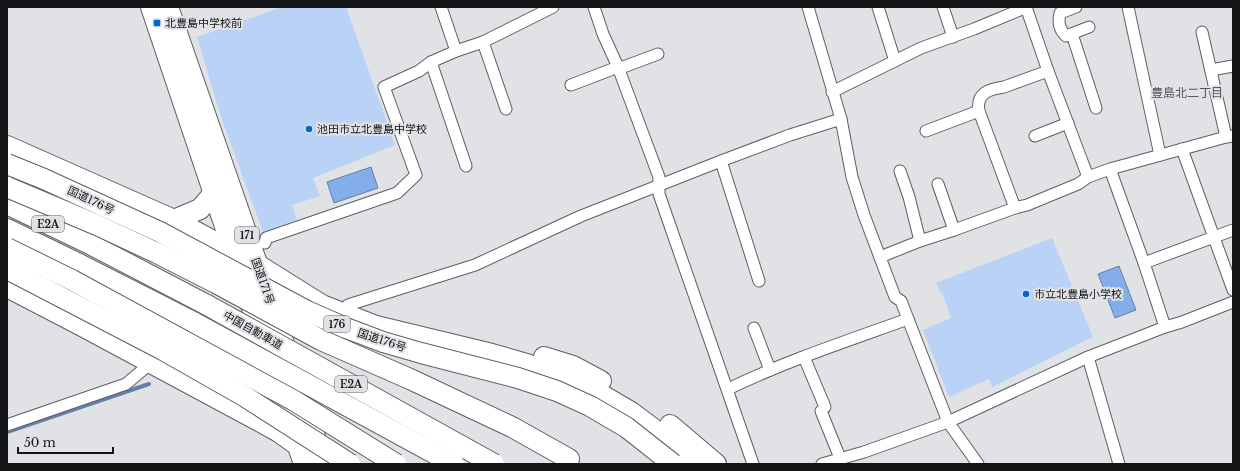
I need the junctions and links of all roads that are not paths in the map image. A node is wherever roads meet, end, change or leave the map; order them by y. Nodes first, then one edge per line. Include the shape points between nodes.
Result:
1 (151, 7) edge
2 (168, 7) edge
3 (441, 7) edge
4 (553, 7) edge
5 (594, 7) edge
6 (808, 7) edge
7 (878, 7) edge
8 (943, 7) edge
9 (1026, 7) edge
10 (1076, 7) edge
11 (1128, 7) edge
12 (1089, 27) dead end
13 (1202, 32) dead end
14 (1072, 34) junction
15 (952, 36) junction
16 (483, 42) junction
17 (456, 51) junction
18 (658, 54) dead end
19 (895, 61) junction
20 (430, 62) junction
21 (1233, 66) edge
22 (618, 68) junction
23 (1211, 70) junction
24 (1048, 71) junction
25 (571, 85) dead end
26 (832, 92) junction
27 (1096, 108) dead end
28 (506, 109) dead end
29 (979, 111) junction
30 (841, 119) junction
31 (1068, 123) junction
32 (926, 130) dead end
33 (1036, 136) dead end
34 (1230, 136) edge
35 (7, 146) edge
36 (1182, 149) junction
37 (1160, 155) junction
38 (720, 161) junction
39 (7, 164) edge
40 (466, 166) dead end
41 (1110, 169) junction
42 (900, 171) dead end
43 (1088, 177) junction
44 (938, 184) dead end
45 (658, 185) junction
46 (7, 187) edge
47 (213, 194) junction
48 (7, 204) edge
49 (1015, 208) junction
50 (174, 220) junction
51 (7, 229) edge
52 (954, 230) junction
53 (1233, 230) edge
54 (1214, 237) junction
55 (920, 241) junction
56 (265, 243) dead end
57 (7, 248) edge
58 (234, 254) junction
59 (880, 257) junction
60 (1144, 263) junction
61 (258, 265) junction
62 (7, 269) edge
63 (275, 276) junction
64 (759, 281) dead end
65 (7, 288) edge
66 (1233, 290) edge
67 (1233, 302) edge
68 (348, 305) junction
69 (908, 319) junction
70 (1165, 327) junction
71 (754, 328) dead end
72 (804, 357) junction
73 (1088, 357) junction
74 (151, 363) junction
75 (770, 370) junction
76 (728, 389) junction
77 (948, 422) junction
78 (7, 425) edge
79 (298, 445) junction
80 (840, 458) junction
81 (569, 459) dead end
82 (320, 463) edge
83 (350, 464) edge
84 (396, 464) edge
85 (454, 464) edge
86 (494, 464) edge
87 (673, 464) edge
88 (692, 464) edge
89 (716, 464) edge
90 (753, 464) edge
91 (822, 464) edge
92 (978, 464) edge
93 (1120, 464) edge

1 - 47 highway, 国道171号 / 171
2 - 61 highway, 国道171号 / 171
3 - 17 street
4 - 16 street
5 - 22 street
6 - 26 street
7 - 19 street
8 - 15 street
9 - 15 street
9 - 24 street
10 - 14 street via 1060,13 1058,23 1066,36
11 - 37 street
12 - 14 street
13 - 23 street
14 - 27 street
15 - 19 street
16 - 17 street
16 - 28 street
17 - 20 street
18 - 22 street
19 - 26 street
20 - 40 street
20 - 56 street via 419,71 384,87 416,175 397,193 266,238
21 - 23 street
22 - 25 street
22 - 45 street via 659,177
23 - 34 street
24 - 29 street via 985,92 980,96
24 - 31 street
26 - 30 street
29 - 32 street
29 - 49 street
30 - 38 street
30 - 59 street via 852,177
31 - 33 street
31 - 43 street
34 - 36 street
35 - 50 highway
36 - 37 street
36 - 54 street
37 - 41 street
38 - 45 street
38 - 64 street
39 - 87 highway, 国道176号 / 176, bridge via 160,232 306,311 346,328 383,342 518,378 590,406 626,427
41 - 43 street
41 - 60 street
42 - 55 street via 910,197
43 - 49 street via 1039,201
44 - 52 street
45 - 68 street via 581,216 475,264
45 - 76 street
46 - 81 highway, bridge via 157,253 321,340 512,427
47 - 50 highway via 200,209
47 - 58 highway, 国道171号 / 171
48 - 86 highway, 中国自動車道 / E2A, bridge via 207,304
49 - 52 street
50 - 58 highway
51 - 85 highway, 中国自動車道 / E2A, bridge via 195,323
52 - 55 street
53 - 54 street
54 - 60 street
54 - 66 street
55 - 59 street
57 - 84 highway, bridge via 72,280 293,400
58 - 61 highway
58 - 79 highway, 国道171号 / 171
59 - 69 street via 895,297 901,301
60 - 70 street
61 - 63 highway
61 - 82 highway, 国道171号 / 171
62 - 83 highway, bridge via 244,396
63 - 68 highway
63 - 88 highway via 322,305 376,326 527,364 597,392 631,412 667,439
65 - 74 highway
67 - 70 street
68 - 89 highway via 374,318 541,356 573,366 646,406
69 - 72 street via 850,338
69 - 77 street
70 - 73 street
71 - 75 street
72 - 75 street
72 - 80 street
73 - 77 street
73 - 93 street
74 - 78 street via 126,384
74 - 79 highway via 266,424
75 - 76 street
76 - 90 street
77 - 80 street
77 - 92 street
79 - 82 highway
80 - 91 street

